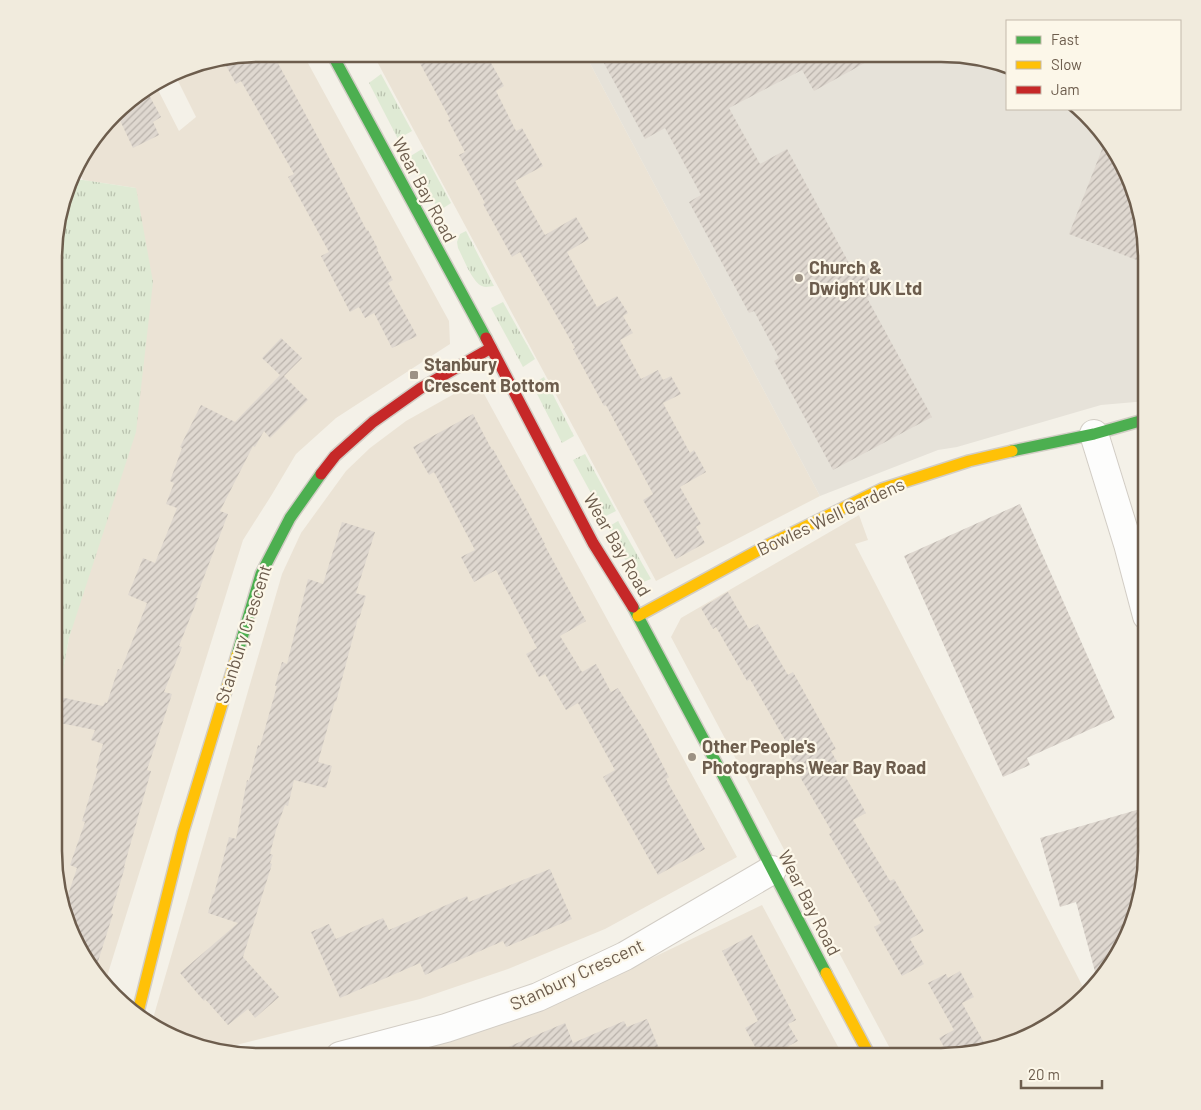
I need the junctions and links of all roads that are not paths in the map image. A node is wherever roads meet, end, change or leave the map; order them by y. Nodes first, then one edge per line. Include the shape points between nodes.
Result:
1 (336, 62) edge
2 (491, 348) junction
3 (1138, 422) edge
4 (1094, 434) junction
5 (1138, 582) edge
6 (638, 616) junction
7 (772, 870) junction
8 (139, 1006) edge
9 (370, 1048) edge
10 (866, 1048) edge

1 - 2 street, Wear Bay Road
2 - 6 street, Wear Bay Road via 593,543
2 - 8 street, Stanbury Crescent via 421,388 373,422 335,456 290,518 261,574 182,832
3 - 4 street, Bowles Well Gardens
4 - 5 street
4 - 6 street, Bowles Well Gardens via 969,461 882,490 768,545
6 - 7 street, Wear Bay Road
7 - 9 street, Stanbury Crescent via 624,956 538,997 446,1028
7 - 10 street, Wear Bay Road

